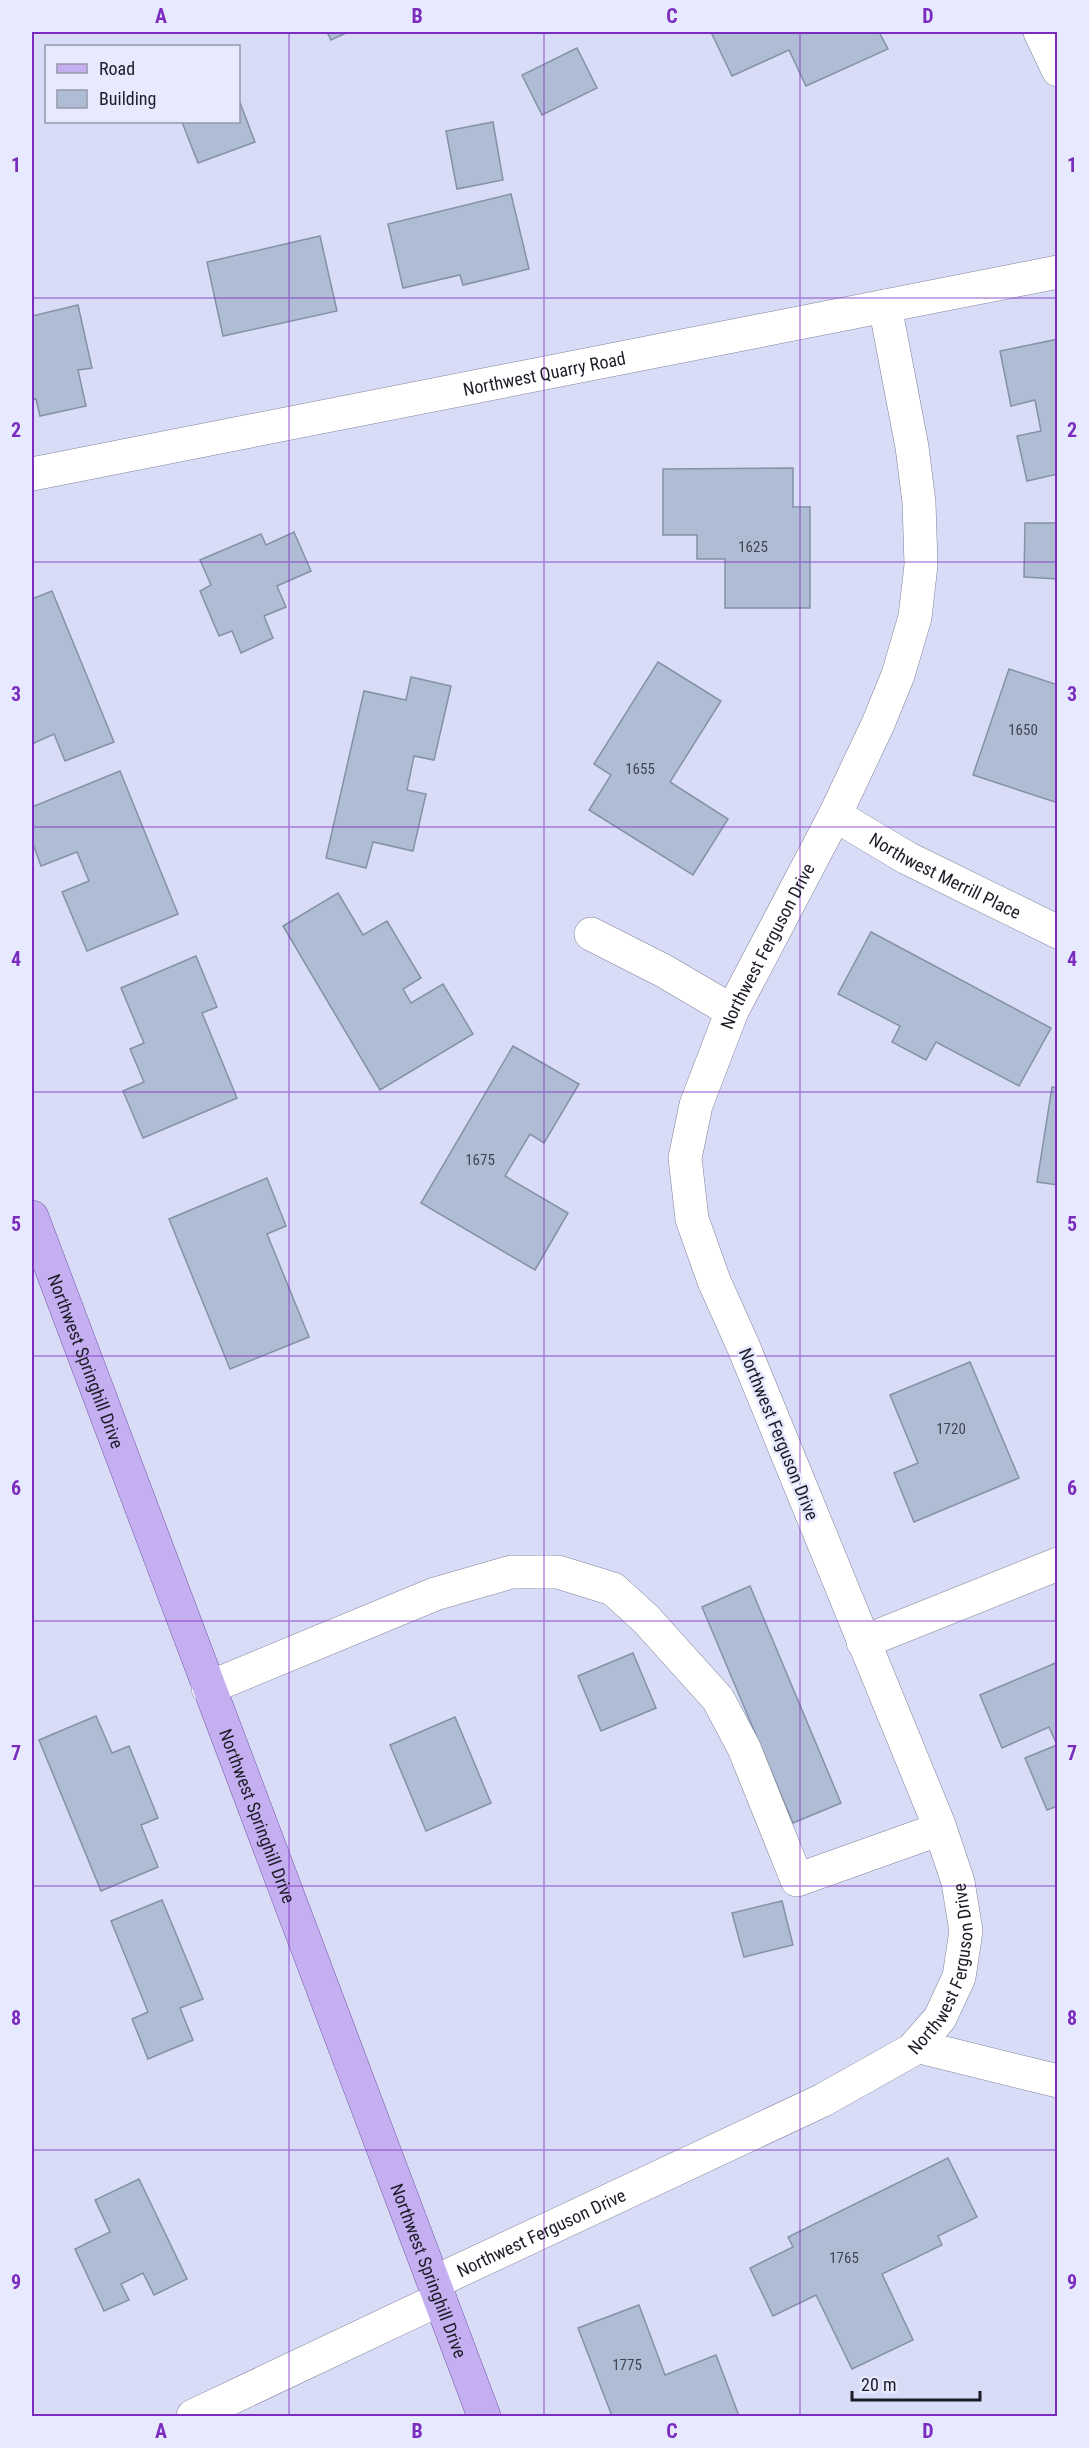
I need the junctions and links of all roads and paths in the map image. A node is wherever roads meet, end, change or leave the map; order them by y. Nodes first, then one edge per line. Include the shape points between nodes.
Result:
1 (1040, 32) edge
2 (1058, 70) edge
3 (1058, 272) edge
4 (885, 306) junction
5 (32, 474) edge
6 (835, 815) junction
7 (1058, 932) edge
8 (591, 934) dead end
9 (732, 1011) junction
10 (32, 1217) edge
11 (1058, 1564) edge
12 (863, 1642) junction
13 (208, 1688) junction
14 (940, 1829) junction
15 (916, 2046) junction
16 (1058, 2081) edge
17 (437, 2290) junction
18 (194, 2416) edge
19 (484, 2416) edge

1 - 2 street
3 - 4 street, Northwest Quarry Road
4 - 5 street, Northwest Quarry Road
4 - 6 street, Northwest Ferguson Drive via 912,447 921,565 915,617 898,675
6 - 7 street, Northwest Merrill Place via 907,858
6 - 9 street, Northwest Ferguson Drive
8 - 9 street
9 - 12 street, Northwest Ferguson Drive via 696,1105 685,1158 692,1219
10 - 13 main road, Northwest Springhill Drive
11 - 12 street
12 - 14 street, Northwest Ferguson Drive
13 - 14 street via 435,1594 511,1572 558,1572 613,1588 646,1618 718,1699 744,1748 797,1880
13 - 17 main road, Northwest Springhill Drive
14 - 15 street, Northwest Ferguson Drive via 958,1882 966,1931 959,1977 940,2018
15 - 16 street
15 - 17 street, Northwest Ferguson Drive via 822,2100
17 - 18 street, Northwest Ferguson Drive
17 - 19 main road, Northwest Springhill Drive

